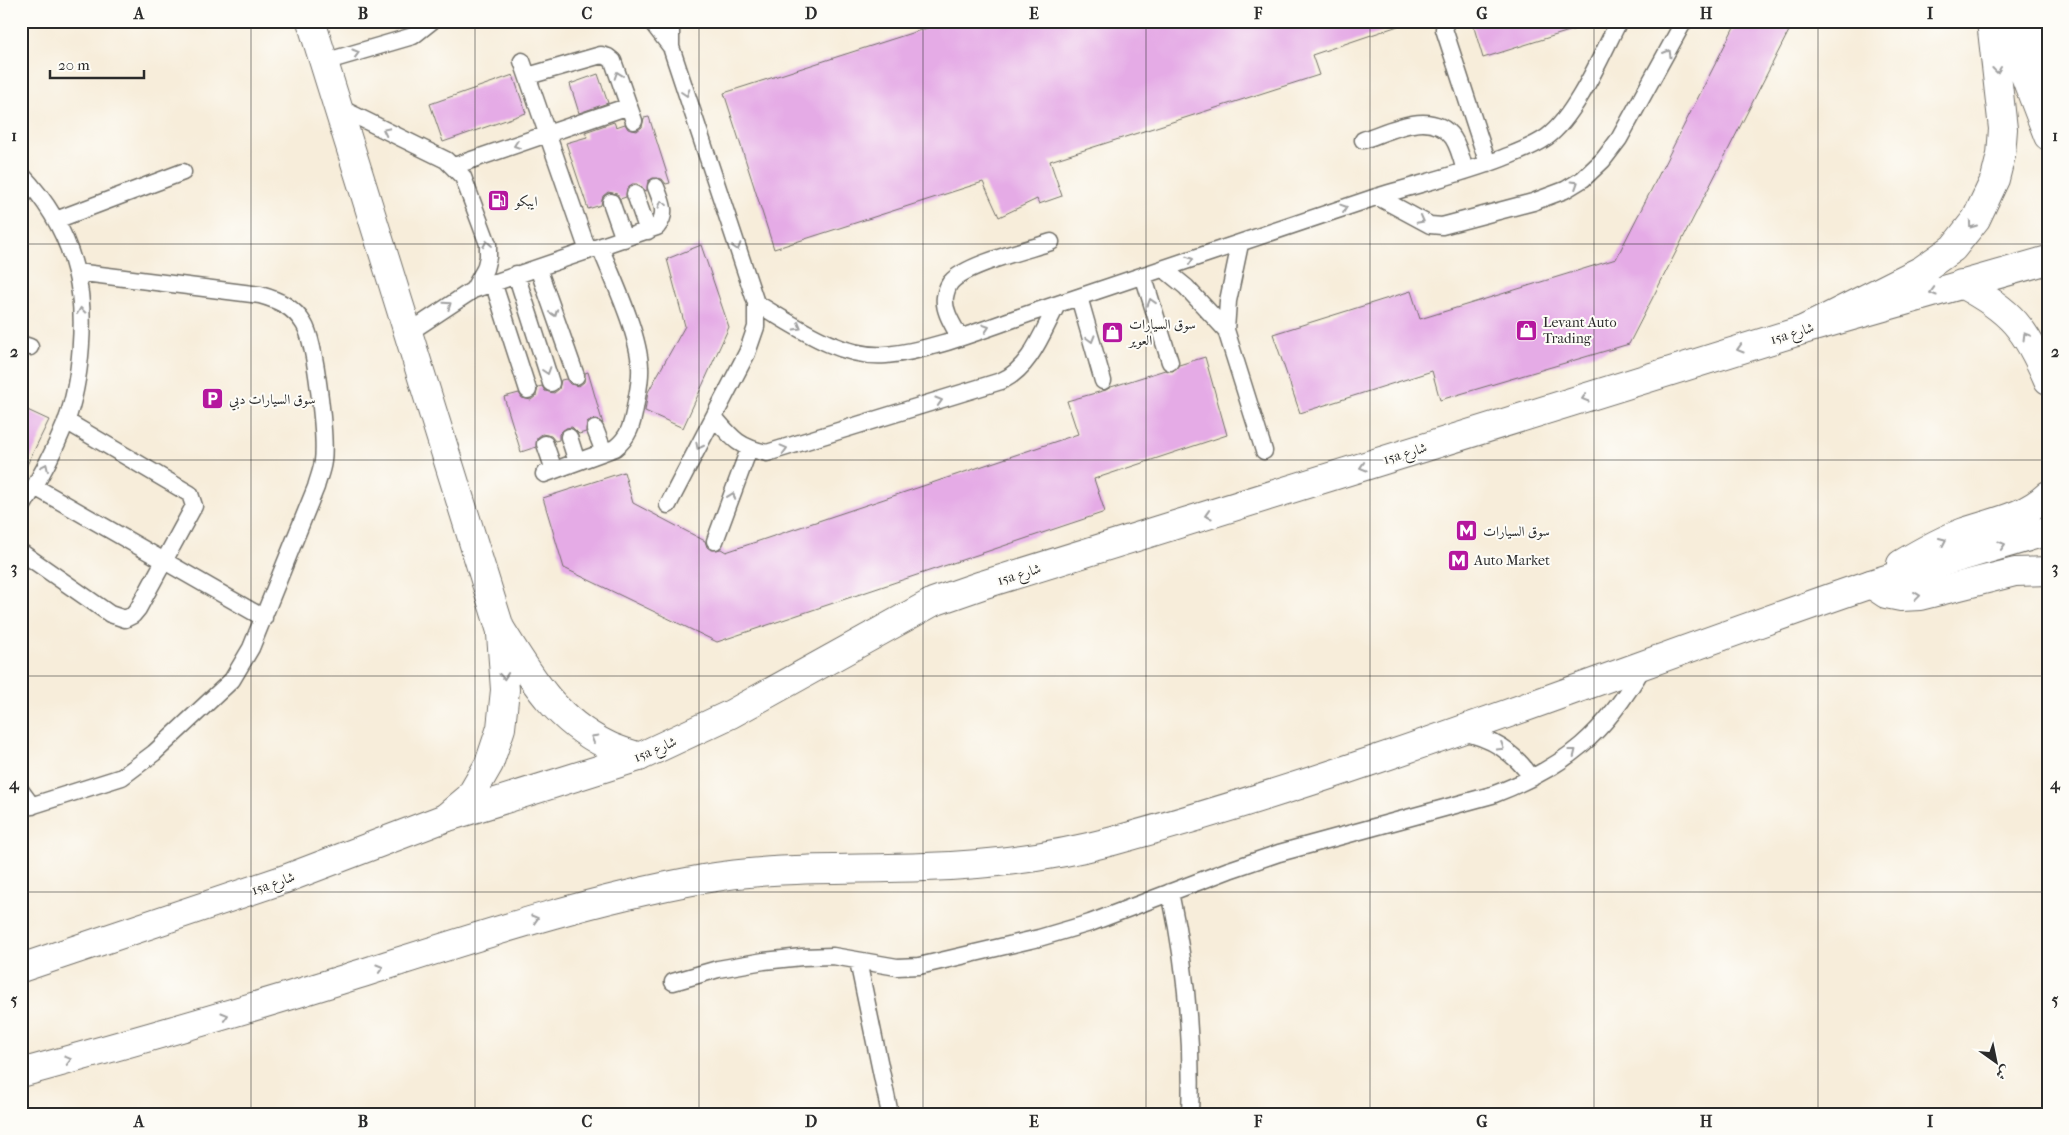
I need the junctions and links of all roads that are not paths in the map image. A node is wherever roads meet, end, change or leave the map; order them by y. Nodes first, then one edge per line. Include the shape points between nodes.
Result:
1 (432, 21) edge
2 (651, 21) edge
3 (671, 21) edge
4 (1619, 21) edge
5 (1684, 21) edge
6 (1992, 21) edge
7 (2004, 21) edge
8 (2029, 21) edge
9 (312, 22) edge
10 (1444, 29) dead end
11 (671, 47) junction
12 (324, 62) junction
13 (2048, 77) edge
14 (629, 106) junction
15 (338, 107) junction
16 (634, 121) dead end
17 (548, 134) junction
18 (2048, 136) edge
19 (1363, 140) dead end
20 (1488, 164) junction
21 (454, 166) junction
22 (1465, 171) junction
23 (183, 172) dead end
24 (21, 174) edge
25 (656, 187) dead end
26 (635, 194) dead end
27 (1378, 197) junction
28 (611, 202) dead end
29 (56, 220) junction
30 (648, 231) junction
31 (624, 239) junction
32 (1051, 242) dead end
33 (1240, 244) junction
34 (594, 249) junction
35 (2048, 260) edge
36 (538, 268) junction
37 (1164, 269) junction
38 (76, 272) junction
39 (516, 274) junction
40 (1143, 276) junction
41 (493, 282) junction
42 (1961, 284) junction
43 (473, 290) junction
44 (1079, 297) junction
45 (756, 303) junction
46 (1057, 305) junction
47 (1226, 330) junction
48 (1803, 330) junction
49 (408, 334) junction
50 (959, 336) junction
51 (1170, 362) dead end
52 (576, 376) dead end
53 (2048, 380) edge
54 (1103, 381) dead end
55 (551, 383) dead end
56 (528, 390) dead end
57 (714, 417) junction
58 (66, 420) junction
59 (595, 429) dead end
60 (569, 437) dead end
61 (545, 444) dead end
62 (749, 449) junction
63 (1264, 451) dead end
64 (604, 452) junction
65 (577, 462) junction
66 (35, 487) junction
67 (2048, 495) edge
68 (668, 505) dead end
69 (21, 509) edge
70 (2048, 531) edge
71 (715, 541) dead end
72 (21, 552) edge
73 (164, 561) junction
74 (2048, 571) edge
75 (1871, 584) junction
76 (264, 618) junction
77 (500, 628) junction
78 (1644, 665) junction
79 (1460, 732) junction
80 (639, 757) junction
81 (1532, 778) junction
82 (21, 791) edge
83 (27, 807) edge
84 (445, 818) junction
85 (1170, 892) junction
86 (858, 961) junction
87 (21, 968) edge
88 (674, 982) dead end
89 (21, 1073) edge
90 (890, 1114) edge
91 (1190, 1114) edge

12 -> 1 lane via 412,36
2 - 11 lane
3 - 11 lane
4 - 20 lane via 1564,121 1549,136 1532,146
27 -> 5 lane via 1430,225 1442,226 1533,202 1565,190 1583,179 1619,139
6 -> 48 main road via 2003,129 2001,154 1995,180 1976,219 1953,248 1922,270
7 - 18 main road
8 - 13 main road
9 - 12 main road
10 - 20 lane
11 -> 45 lane
12 - 15 main road
14 - 16 lane
14 - 17 lane via 610,121
14 -> 17 lane via 613,61 608,57 525,69
21 -> 15 lane
15 - 49 main road
17 -> 21 lane
17 - 34 lane
19 - 22 lane via 1422,122 1440,126 1453,138
20 - 22 lane
43 -> 21 lane via 485,269 488,244 466,183
22 - 27 lane
23 - 29 lane
24 - 29 lane via 35,188
30 -> 25 lane via 663,220 664,210
26 - 30 lane
33 -> 27 lane
28 - 31 lane
29 - 38 lane
30 - 31 lane
31 - 34 lane
32 - 50 lane via 976,267 949,283 945,298 948,314
37 -> 33 lane
33 - 47 lane via 1229,292
34 - 36 lane
34 - 64 lane via 634,335 640,367 640,383 629,433 624,442
35 - 42 main road, 15a شارع
36 - 39 lane
36 -> 52 lane
37 - 40 lane
37 - 47 lane via 1186,287
58 -> 38 lane via 78,374 82,323
38 - 76 lane via 260,295 278,300 293,310 304,324 312,342 324,434 323,462
39 - 41 lane
39 -> 55 lane
40 - 44 lane
51 -> 40 lane
41 - 43 lane
41 - 56 lane
42 -> 48 main road, 15a شارع
53 -> 42 main road via 2019,325 1994,304
49 -> 43 lane
44 - 46 lane
44 -> 54 lane
45 -> 50 lane via 816,338 848,350 884,355 919,350
45 - 57 lane via 756,327 747,352
50 -> 46 lane
62 -> 46 lane via 766,453 784,449 1012,377 1028,358
47 - 63 lane
48 -> 80 main road, 15a شارع via 933,602 731,714
49 - 77 main road
57 - 62 lane via 734,440
57 -> 68 lane
66 -> 58 lane
58 - 73 lane via 190,494 194,506
59 - 64 lane
60 - 65 lane
61 - 65 lane via 549,472
71 -> 62 lane
64 - 65 lane
66 - 69 lane
66 - 73 lane
75 -> 67 main road via 1938,543 2028,510
75 -> 70 main road
72 - 73 lane via 110,614 125,619 138,609
73 - 76 lane
75 -> 74 main road via 1886,594 1920,596 2014,572
75 - 78 main road
76 - 83 lane via 232,680 138,766 109,782
80 -> 77 main road via 608,746 586,733 553,706 532,680
77 -> 84 main road via 505,690 501,728 489,764 470,797
78 - 79 main road
81 -> 78 lane via 1560,762 1609,719
79 -> 81 lane via 1498,744 1514,755
89 -> 79 main road via 185,1028 539,918 627,894 711,878 788,870 927,867 1048,854 1159,828 1357,768
80 - 84 main road, 15a شارع
81 - 85 lane via 1492,796 1279,853
82 - 83 lane
84 - 87 main road, 15a شارع via 285,879
85 - 86 lane via 1081,926 919,966 897,967
85 - 91 lane via 1182,946 1188,999 1192,1052
86 - 88 lane via 833,956 764,961 718,969
86 - 90 lane

